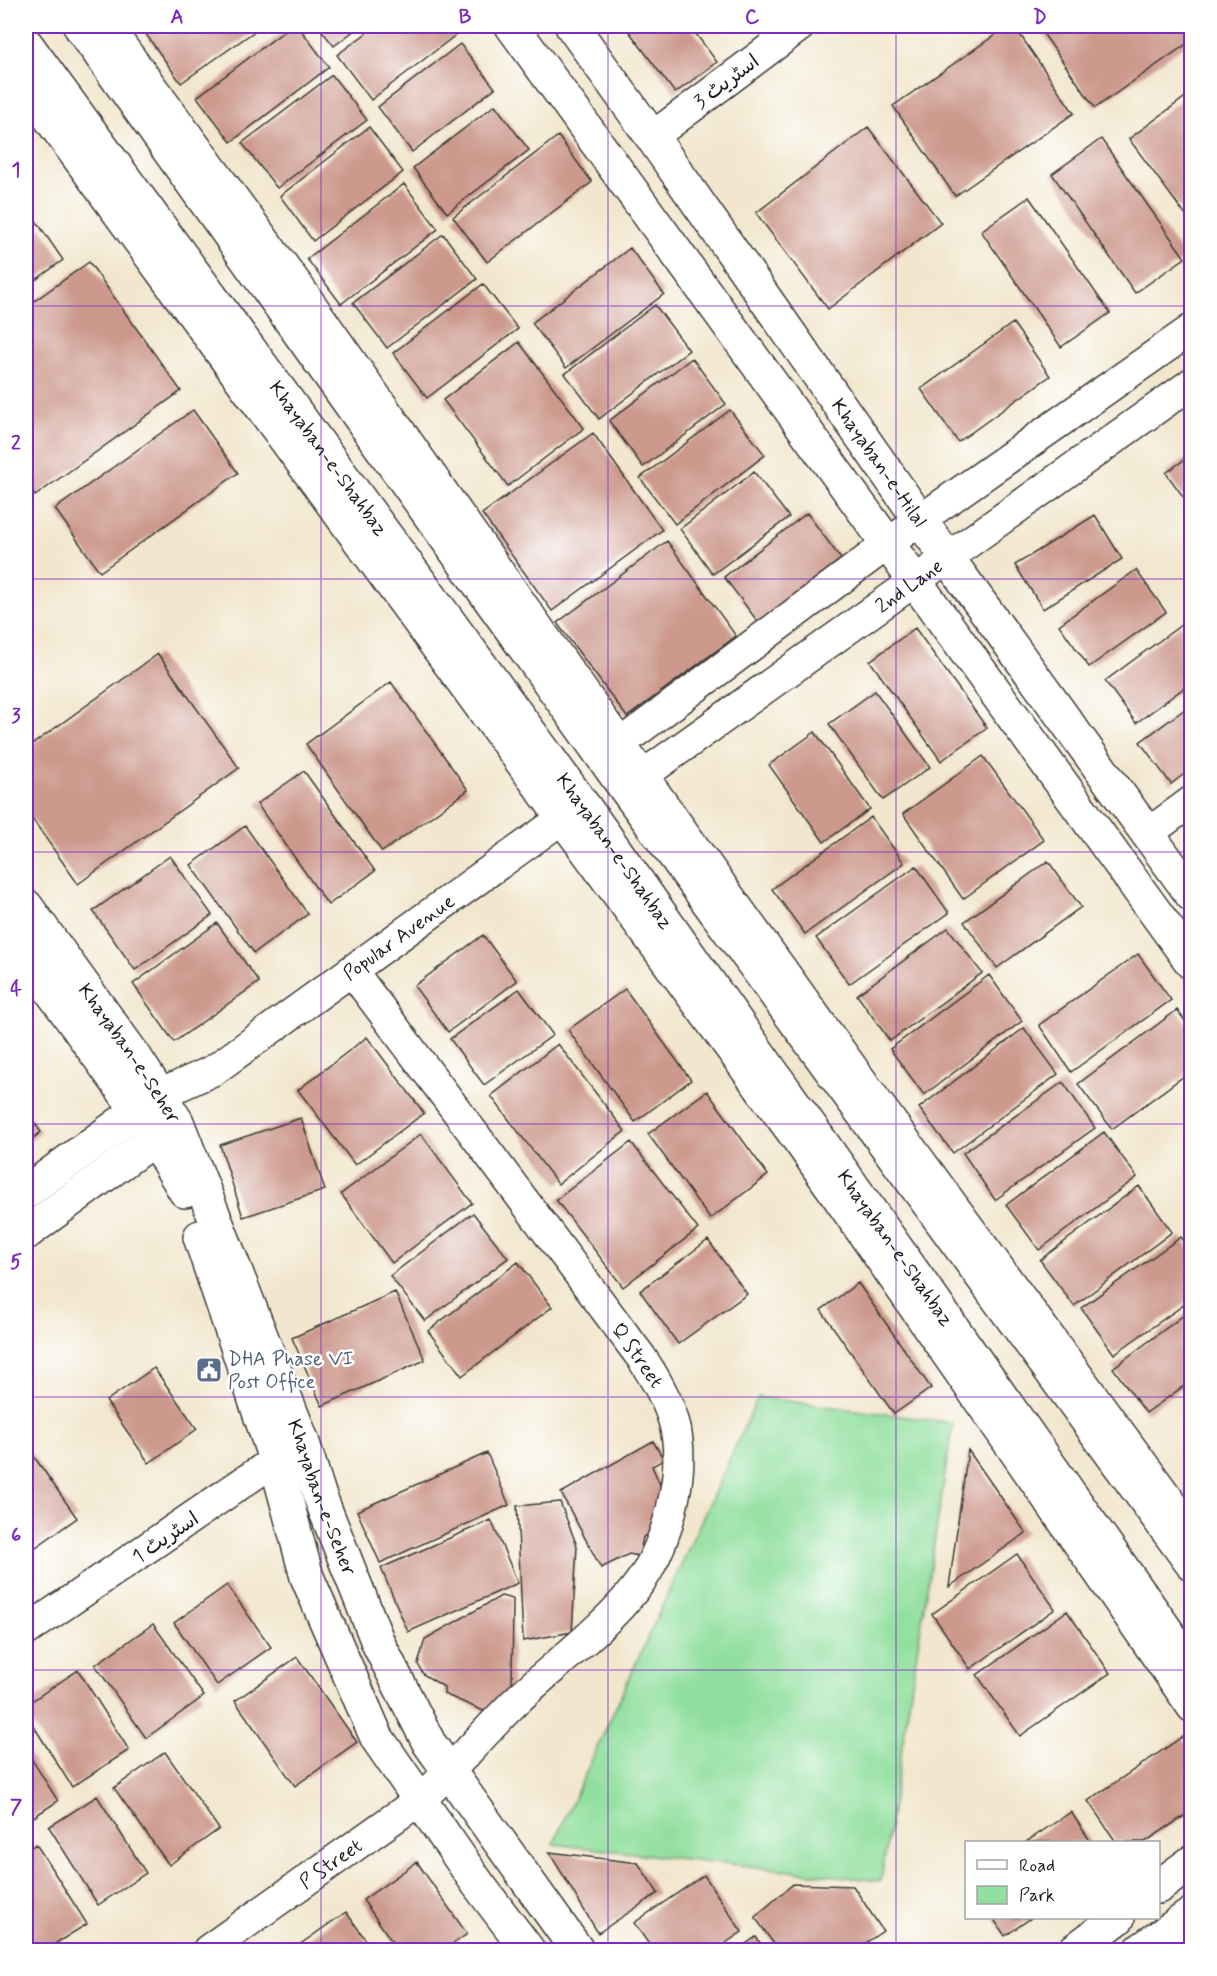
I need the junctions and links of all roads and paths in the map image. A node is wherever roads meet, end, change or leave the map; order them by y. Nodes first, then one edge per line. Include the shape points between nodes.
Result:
1 (80, 26) edge
2 (107, 26) edge
3 (512, 26) edge
4 (572, 26) edge
5 (800, 26) edge
6 (26, 44) edge
7 (26, 88) edge
8 (652, 137) junction
9 (1191, 329) edge
10 (1191, 383) edge
11 (920, 520) junction
12 (886, 545) junction
13 (949, 557) junction
14 (915, 581) junction
15 (611, 750) junction
16 (634, 782) junction
17 (1191, 801) edge
18 (572, 811) junction
19 (1147, 834) junction
20 (1191, 895) edge
21 (26, 906) edge
22 (26, 956) edge
23 (1191, 963) edge
24 (352, 971) junction
25 (214, 1070) junction
26 (149, 1103) junction
27 (167, 1130) junction
28 (26, 1192) edge
29 (26, 1233) edge
30 (302, 1440) junction
31 (276, 1462) junction
32 (1191, 1530) edge
33 (1191, 1564) edge
34 (26, 1631) edge
35 (1191, 1667) edge
36 (1191, 1707) edge
37 (450, 1773) junction
38 (421, 1799) junction
39 (1191, 1862) edge
40 (1160, 1885) edge
41 (1191, 1914) edge
42 (1115, 1919) edge
43 (208, 1950) edge
44 (528, 1950) edge
45 (577, 1950) edge
46 (1075, 1950) edge
47 (1141, 1950) edge

1 - 15 street
2 - 15 street via 296,283
3 - 12 street
4 - 8 street, Khayaban-e-Hilal
5 - 8 street, اسٹریٹ 3
6 - 18 street, Khayaban-e-Shahbaz
7 - 18 street
8 - 11 street, Khayaban-e-Hilal
9 - 11 street
10 - 13 street, 2nd Lane
11 - 12 street
11 - 13 street, Khayaban-e-Hilal
12 - 14 street
12 - 15 street
13 - 14 street, 2nd Lane
13 - 19 street, Khayaban-e-Hilal
14 - 16 street, 2nd Lane
14 - 23 street
15 - 16 street
16 - 32 street via 877,1102
16 - 33 street
17 - 19 street
18 - 24 street, Popular Avenue
18 - 35 street, Khayaban-e-Shahbaz
18 - 36 street
19 - 20 street, Khayaban-e-Hilal
21 - 26 street, Khayaban-e-Seher via 135,1057
22 - 26 street, Khayaban-e-Seher
24 - 25 street, Popular Avenue
24 - 37 street, Q Street via 642,1357 665,1392 676,1429 680,1470 668,1528 647,1571 614,1611 514,1703
25 - 26 street, Popular Avenue
25 - 27 street, Popular Avenue
26 - 27 street, Khayaban-e-Seher
26 - 28 street, Popular Avenue
27 - 29 street, Popular Avenue
27 - 30 street, Khayaban-e-Seher
27 - 31 street, Khayaban-e-Seher
30 - 31 street, اسٹریٹ 1
30 - 37 street, Khayaban-e-Seher via 319,1494 379,1645 429,1743
31 - 34 street, اسٹریٹ 1
31 - 38 street, Khayaban-e-Seher via 312,1588 377,1738
37 - 38 street, P Street
37 - 45 street, Khayaban-e-Seher
38 - 43 street, P Street
38 - 44 street, Khayaban-e-Seher
39 - 40 street
41 - 47 street
42 - 46 street

